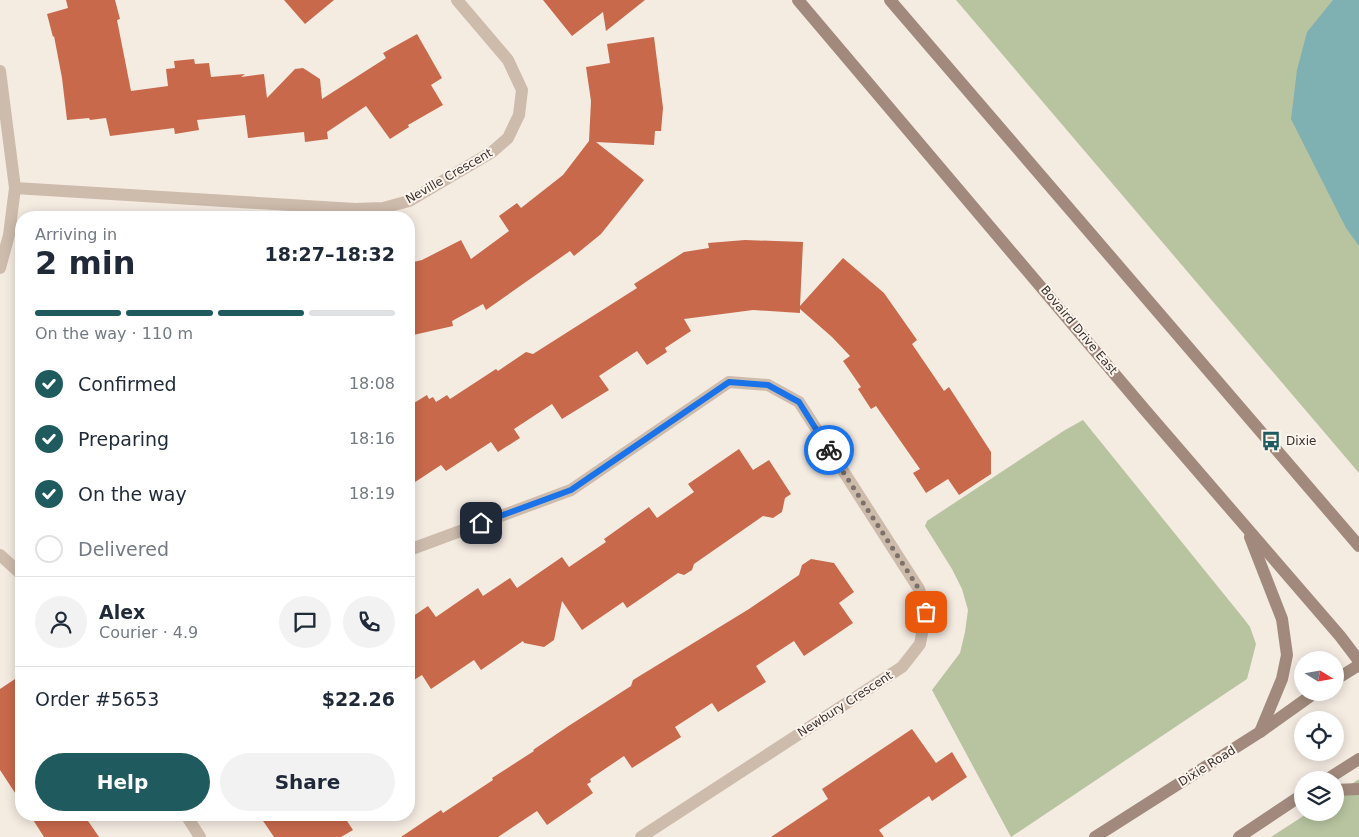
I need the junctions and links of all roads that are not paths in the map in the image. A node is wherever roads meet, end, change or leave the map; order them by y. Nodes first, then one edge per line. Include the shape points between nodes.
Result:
1 (457, 0) edge
2 (798, 0) edge
3 (890, 0) edge
4 (0, 71) edge
5 (15, 188) junction
6 (0, 268) edge
7 (1342, 526) junction
8 (1246, 528) junction
9 (1359, 533) edge
10 (1359, 546) edge
11 (415, 548) edge
12 (0, 555) edge
13 (15, 569) edge
14 (1359, 661) edge
15 (1359, 665) edge
16 (1344, 674) edge
17 (1303, 701) edge
18 (1260, 732) junction
19 (1359, 758) edge
20 (1340, 771) edge
21 (1359, 789) edge
22 (1344, 790) edge
23 (1294, 801) edge
24 (190, 821) edge
25 (200, 837) edge
26 (641, 837) edge
27 (1095, 837) edge
28 (1239, 837) edge

1 - 5 street, Neville Crescent via 508,60 522,90 519,115 508,138 492,152 409,201 383,208 355,209
2 - 8 main road, Bovaird Drive East
3 - 7 main road
4 - 5 street
5 - 6 street via 9,235
7 - 9 main road
7 - 10 main road
8 - 14 main road, Bovaird Drive East
8 - 18 main road via 1282,619 1287,655 1282,679
11 - 26 street, Newbury Crescent via 571,490 729,382 768,385 799,402 919,589 926,612 920,644 902,667
12 - 13 street
15 - 16 main road
17 - 18 main road, Dixie Road
18 - 27 main road, Dixie Road
19 - 20 main road
21 - 22 main road
23 - 28 main road
24 - 25 street

